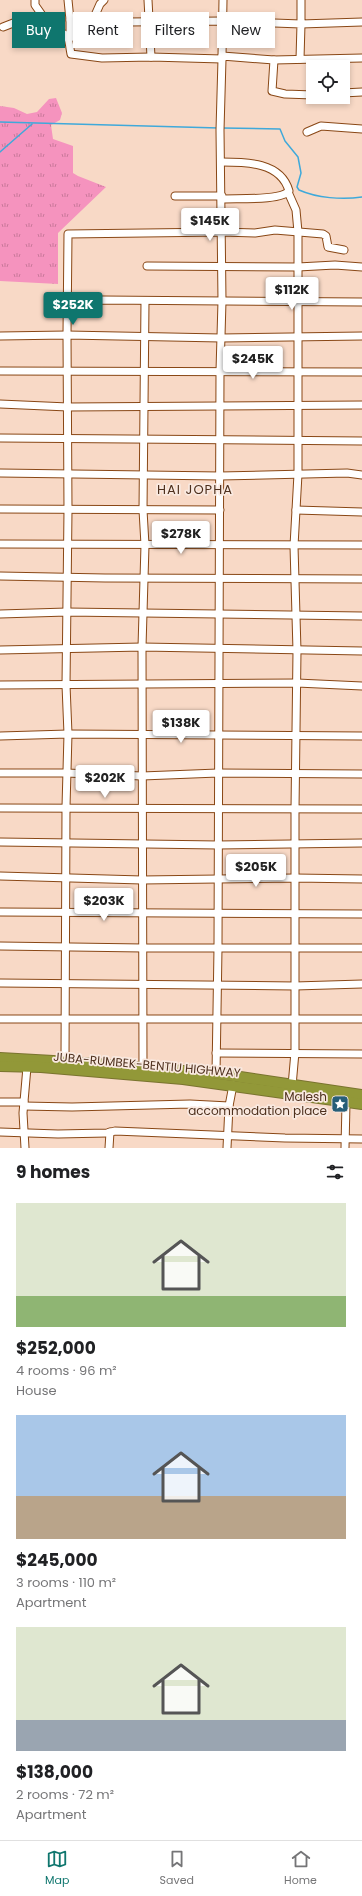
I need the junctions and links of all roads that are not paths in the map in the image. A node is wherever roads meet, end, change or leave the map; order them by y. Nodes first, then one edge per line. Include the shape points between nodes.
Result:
1 (36, 0) edge
2 (68, 0) edge
3 (104, 0) edge
4 (148, 0) edge
5 (223, 0) edge
6 (301, 0) edge
7 (40, 12) edge
8 (96, 12) edge
9 (149, 12) edge
10 (222, 12) edge
11 (70, 20) junction
12 (73, 20) edge
13 (362, 22) edge
14 (12, 23) edge
15 (275, 23) edge
16 (301, 24) junction
17 (3, 27) dead end
18 (65, 34) edge
19 (70, 38) junction
20 (150, 48) edge
21 (222, 48) edge
22 (151, 57) junction
23 (222, 58) junction
24 (362, 58) edge
25 (300, 59) junction
26 (274, 60) junction
27 (362, 92) edge
28 (350, 93) edge
29 (306, 95) edge
30 (362, 129) edge
31 (307, 132) dead end
32 (222, 162) junction
33 (288, 192) junction
34 (175, 196) dead end
35 (222, 198) junction
36 (222, 232) junction
37 (298, 232) junction
38 (344, 250) dead end
39 (222, 265) junction
40 (147, 266) dead end
41 (298, 267) junction
42 (362, 267) edge
43 (145, 301) junction
44 (222, 301) junction
45 (67, 302) junction
46 (298, 302) junction
47 (362, 302) edge
48 (67, 335) junction
49 (0, 336) edge
50 (145, 336) junction
51 (362, 336) edge
52 (298, 337) junction
53 (221, 338) junction
54 (67, 370) junction
55 (0, 371) edge
56 (144, 371) junction
57 (220, 371) junction
58 (297, 371) junction
59 (362, 372) edge
60 (0, 404) edge
61 (297, 405) junction
62 (362, 405) edge
63 (144, 406) junction
64 (221, 406) junction
65 (68, 407) junction
66 (0, 438) edge
67 (68, 438) junction
68 (144, 439) junction
69 (220, 440) junction
70 (297, 441) junction
71 (362, 441) edge
72 (0, 473) edge
73 (68, 474) junction
74 (143, 474) junction
75 (298, 474) junction
76 (362, 475) edge
77 (220, 476) junction
78 (0, 509) edge
79 (68, 510) junction
80 (143, 510) junction
81 (220, 510) junction
82 (296, 510) junction
83 (362, 512) edge
84 (0, 544) edge
85 (68, 545) junction
86 (145, 545) junction
87 (362, 545) edge
88 (220, 546) junction
89 (294, 546) junction
90 (0, 576) edge
91 (67, 577) junction
92 (144, 578) junction
93 (220, 579) junction
94 (362, 579) edge
95 (296, 580) junction
96 (68, 612) junction
97 (142, 613) junction
98 (0, 614) edge
99 (220, 614) junction
100 (297, 615) junction
101 (362, 616) edge
102 (142, 647) junction
103 (67, 649) junction
104 (219, 649) junction
105 (0, 650) edge
106 (297, 651) junction
107 (362, 651) edge
108 (297, 683) junction
109 (143, 684) junction
110 (219, 684) junction
111 (0, 685) edge
112 (66, 686) junction
113 (362, 686) edge
114 (68, 734) junction
115 (143, 734) junction
116 (219, 735) junction
117 (0, 736) edge
118 (362, 736) edge
119 (296, 737) junction
120 (0, 773) edge
121 (66, 773) junction
122 (218, 774) junction
123 (295, 774) junction
124 (362, 774) edge
125 (142, 776) junction
126 (0, 808) edge
127 (66, 808) junction
128 (143, 809) junction
129 (362, 809) edge
130 (218, 810) junction
131 (295, 810) junction
132 (0, 842) edge
133 (66, 842) junction
134 (362, 843) edge
135 (143, 844) junction
136 (295, 844) junction
137 (218, 845) junction
138 (0, 876) edge
139 (66, 877) junction
140 (218, 878) junction
141 (295, 878) junction
142 (362, 879) edge
143 (142, 880) junction
144 (66, 911) junction
145 (0, 912) edge
146 (143, 913) junction
147 (217, 914) junction
148 (295, 914) junction
149 (362, 914) edge
150 (0, 946) edge
151 (66, 948) junction
152 (143, 948) junction
153 (218, 948) junction
154 (295, 948) junction
155 (362, 948) edge
156 (0, 983) edge
157 (66, 983) junction
158 (142, 984) junction
159 (216, 984) junction
160 (362, 984) edge
161 (295, 986) junction
162 (66, 1018) junction
163 (143, 1018) junction
164 (216, 1018) junction
165 (0, 1019) edge
166 (295, 1019) junction
167 (362, 1019) edge
168 (216, 1052) junction
169 (295, 1052) junction
170 (362, 1054) edge
171 (0, 1058) edge
172 (65, 1061) junction
173 (0, 1066) edge
174 (27, 1067) junction
175 (143, 1067) junction
176 (216, 1074) junction
177 (233, 1085) junction
178 (292, 1086) junction
179 (362, 1095) edge
180 (0, 1102) edge
181 (346, 1103) junction
182 (24, 1104) junction
183 (362, 1104) edge
184 (229, 1106) junction
185 (0, 1132) edge
186 (110, 1132) junction
187 (24, 1133) junction
188 (227, 1134) junction
189 (345, 1139) junction
190 (362, 1139) edge
191 (25, 1148) edge
192 (109, 1148) edge
193 (226, 1148) edge
194 (345, 1148) edge

1 - 7 street via 35,4
2 - 11 street
3 - 8 street
4 - 9 street
5 - 10 street
6 - 16 street
11 - 12 street
11 - 19 street
13 - 16 street
14 - 17 street
15 - 16 street
16 - 25 street
18 - 19 street
19 - 22 street via 71,54 102,58
20 - 22 street
21 - 23 street
22 - 23 street
23 - 26 street
23 - 32 street
24 - 25 street
25 - 26 street
26 - 29 street via 272,91
27 - 28 street
30 - 31 street via 321,126
32 - 33 street via 251,163 273,170 286,184
32 - 35 street
33 - 35 street via 273,197
33 - 37 street via 296,210
34 - 35 street
35 - 36 street
36 - 37 street
36 - 39 street
36 - 45 street via 68,234
37 - 38 street via 323,234 326,236 328,247
37 - 41 street
39 - 40 street
39 - 41 street
39 - 44 street
41 - 42 street
41 - 46 street
43 - 44 street
43 - 45 street
43 - 50 street
44 - 46 street
44 - 53 street
45 - 48 street
46 - 47 street
46 - 52 street
48 - 49 street
48 - 50 street
48 - 54 street
50 - 53 street
50 - 56 street
51 - 52 street
52 - 53 street
52 - 58 street
53 - 57 street
54 - 55 street
54 - 56 street
54 - 65 street
56 - 57 street
56 - 63 street
57 - 58 street
57 - 64 street
58 - 59 street
58 - 61 street
60 - 65 street
61 - 62 street
61 - 64 street
61 - 70 street
63 - 64 street
63 - 65 street
63 - 68 street
64 - 69 street
65 - 67 street
66 - 67 street
67 - 68 street
67 - 73 street
68 - 69 street
68 - 74 street
69 - 70 street
69 - 77 street
70 - 71 street
70 - 75 street
72 - 73 street
73 - 74 street
73 - 79 street
74 - 77 street
74 - 80 street
75 - 76 street
75 - 77 street
75 - 82 street
77 - 81 street
78 - 79 street
79 - 80 street
79 - 85 street
80 - 81 street
80 - 86 street
81 - 88 street
82 - 83 street
82 - 89 street
84 - 85 street
85 - 86 street
85 - 91 street
86 - 88 street
86 - 92 street
87 - 89 street
88 - 89 street
88 - 93 street
89 - 95 street
90 - 91 street
91 - 92 street
91 - 96 street
92 - 93 street
92 - 97 street
93 - 95 street
93 - 99 street
94 - 95 street
95 - 100 street
96 - 97 street
96 - 98 street
96 - 103 street
97 - 99 street
97 - 102 street
99 - 100 street
99 - 104 street
100 - 101 street
100 - 106 street
102 - 103 street
102 - 104 street
102 - 109 street
103 - 105 street
103 - 112 street
104 - 106 street
104 - 110 street
106 - 107 street
106 - 108 street
108 - 110 street
108 - 113 street
108 - 119 street
109 - 110 street
109 - 112 street
109 - 115 street
110 - 116 street
111 - 112 street
112 - 114 street
114 - 115 street
114 - 117 street
114 - 121 street
115 - 116 street
115 - 125 street
116 - 119 street
116 - 122 street
118 - 119 street
119 - 123 street
120 - 121 street
121 - 125 street
121 - 127 street
122 - 123 street
122 - 125 street
122 - 130 street
123 - 124 street
123 - 131 street
125 - 128 street
126 - 127 street
127 - 128 street
127 - 133 street
128 - 130 street
128 - 135 street
129 - 131 street
130 - 131 street
130 - 137 street
131 - 136 street
132 - 133 street
133 - 135 street
133 - 139 street
134 - 136 street
135 - 137 street
135 - 143 street
136 - 137 street
136 - 141 street
137 - 140 street
138 - 139 street
139 - 143 street
139 - 144 street
140 - 141 street
140 - 143 street
140 - 147 street
141 - 142 street
141 - 148 street
143 - 146 street
144 - 145 street
144 - 146 street
144 - 151 street
146 - 147 street
146 - 152 street
147 - 148 street
147 - 153 street
148 - 149 street
148 - 154 street
150 - 151 street
151 - 152 street
151 - 157 street
152 - 153 street
152 - 158 street
153 - 154 street
153 - 159 street
154 - 155 street
154 - 161 street
156 - 157 street
157 - 158 street
157 - 162 street
158 - 159 street
158 - 163 street
159 - 161 street
159 - 164 street
160 - 161 street
161 - 166 street
162 - 163 street
162 - 165 street
162 - 172 street
163 - 164 street
163 - 175 street
164 - 166 street
164 - 168 street
166 - 167 street
166 - 169 street
168 - 169 street
168 - 176 street
169 - 170 street
169 - 178 street
171 - 172 highway, JUBA-RUMBEK-BENTIU HIGHWAY
172 - 175 highway, JUBA-RUMBEK-BENTIU HIGHWAY
173 - 174 highway, JUBA-RUMBEK-BENTIU HIGHWAY
174 - 177 highway, JUBA-RUMBEK-BENTIU HIGHWAY via 144,1075
174 - 182 street
175 - 176 highway, JUBA-RUMBEK-BENTIU HIGHWAY
176 - 178 highway, JUBA-RUMBEK-BENTIU HIGHWAY
177 - 181 highway, JUBA-RUMBEK-BENTIU HIGHWAY
177 - 184 street
178 - 179 highway, JUBA-RUMBEK-BENTIU HIGHWAY
180 - 182 street
181 - 183 highway, JUBA-RUMBEK-BENTIU HIGHWAY
181 - 189 street
182 - 184 street via 72,1107 190,1104
182 - 187 street
184 - 188 street
185 - 187 street
186 - 187 street
186 - 188 street
186 - 192 street
187 - 191 street
188 - 189 street
188 - 193 street
189 - 190 street
189 - 194 street

